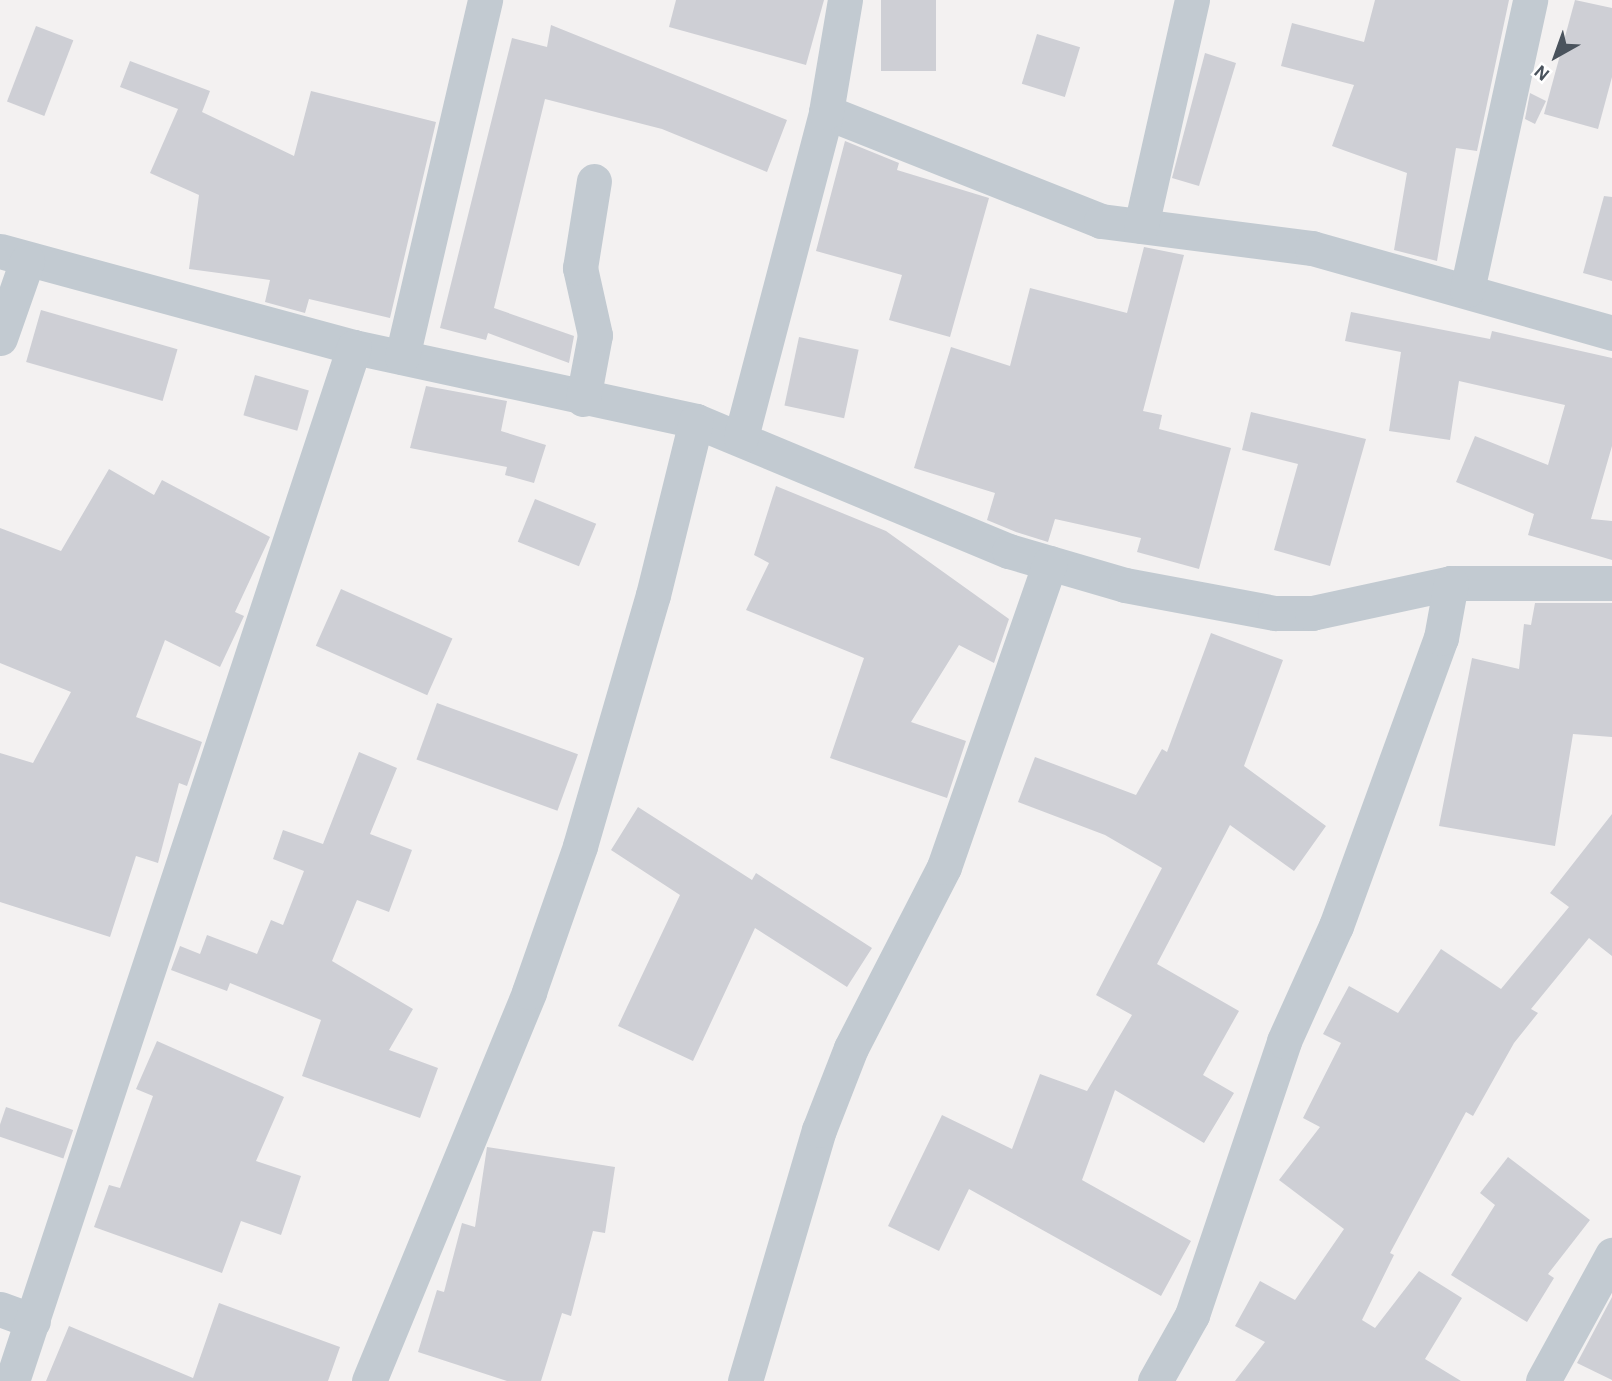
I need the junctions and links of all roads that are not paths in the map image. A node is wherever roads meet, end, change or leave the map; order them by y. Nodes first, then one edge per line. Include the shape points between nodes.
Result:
1 (485, 0) edge
2 (845, 0) edge
3 (1192, 0) edge
4 (1530, 0) edge
5 (826, 111) junction
6 (594, 181) dead end
7 (1141, 226) junction
8 (13, 256) edge
9 (1467, 290) junction
10 (1612, 332) edge
11 (0, 338) edge
12 (354, 347) junction
13 (402, 357) junction
14 (583, 399) junction
15 (696, 421) junction
16 (741, 437) junction
17 (1050, 563) junction
18 (1451, 583) junction
19 (1612, 583) edge
20 (1612, 1255) edge
21 (0, 1309) edge
22 (33, 1321) junction
23 (12, 1381) edge
24 (369, 1381) edge
25 (745, 1381) edge
26 (1155, 1381) edge
27 (1544, 1381) edge

1 - 13 street
2 - 5 street
3 - 7 street
4 - 9 street
5 - 7 street via 1063,210
5 - 16 street
6 - 14 street via 580,268 595,335
7 - 9 street via 1312,248
8 - 11 street
8 - 12 street
9 - 10 street
12 - 13 street
12 - 22 street
13 - 14 street
14 - 15 street
15 - 16 street
15 - 24 street via 653,594 580,846 529,992
16 - 17 street via 888,502
17 - 18 street via 1125,585 1275,613 1312,613
17 - 25 street via 944,867 851,1048 819,1130
18 - 19 street
18 - 26 street via 1441,638 1336,926 1284,1041 1216,1251 1192,1315
20 - 27 street
21 - 22 street
22 - 23 street

